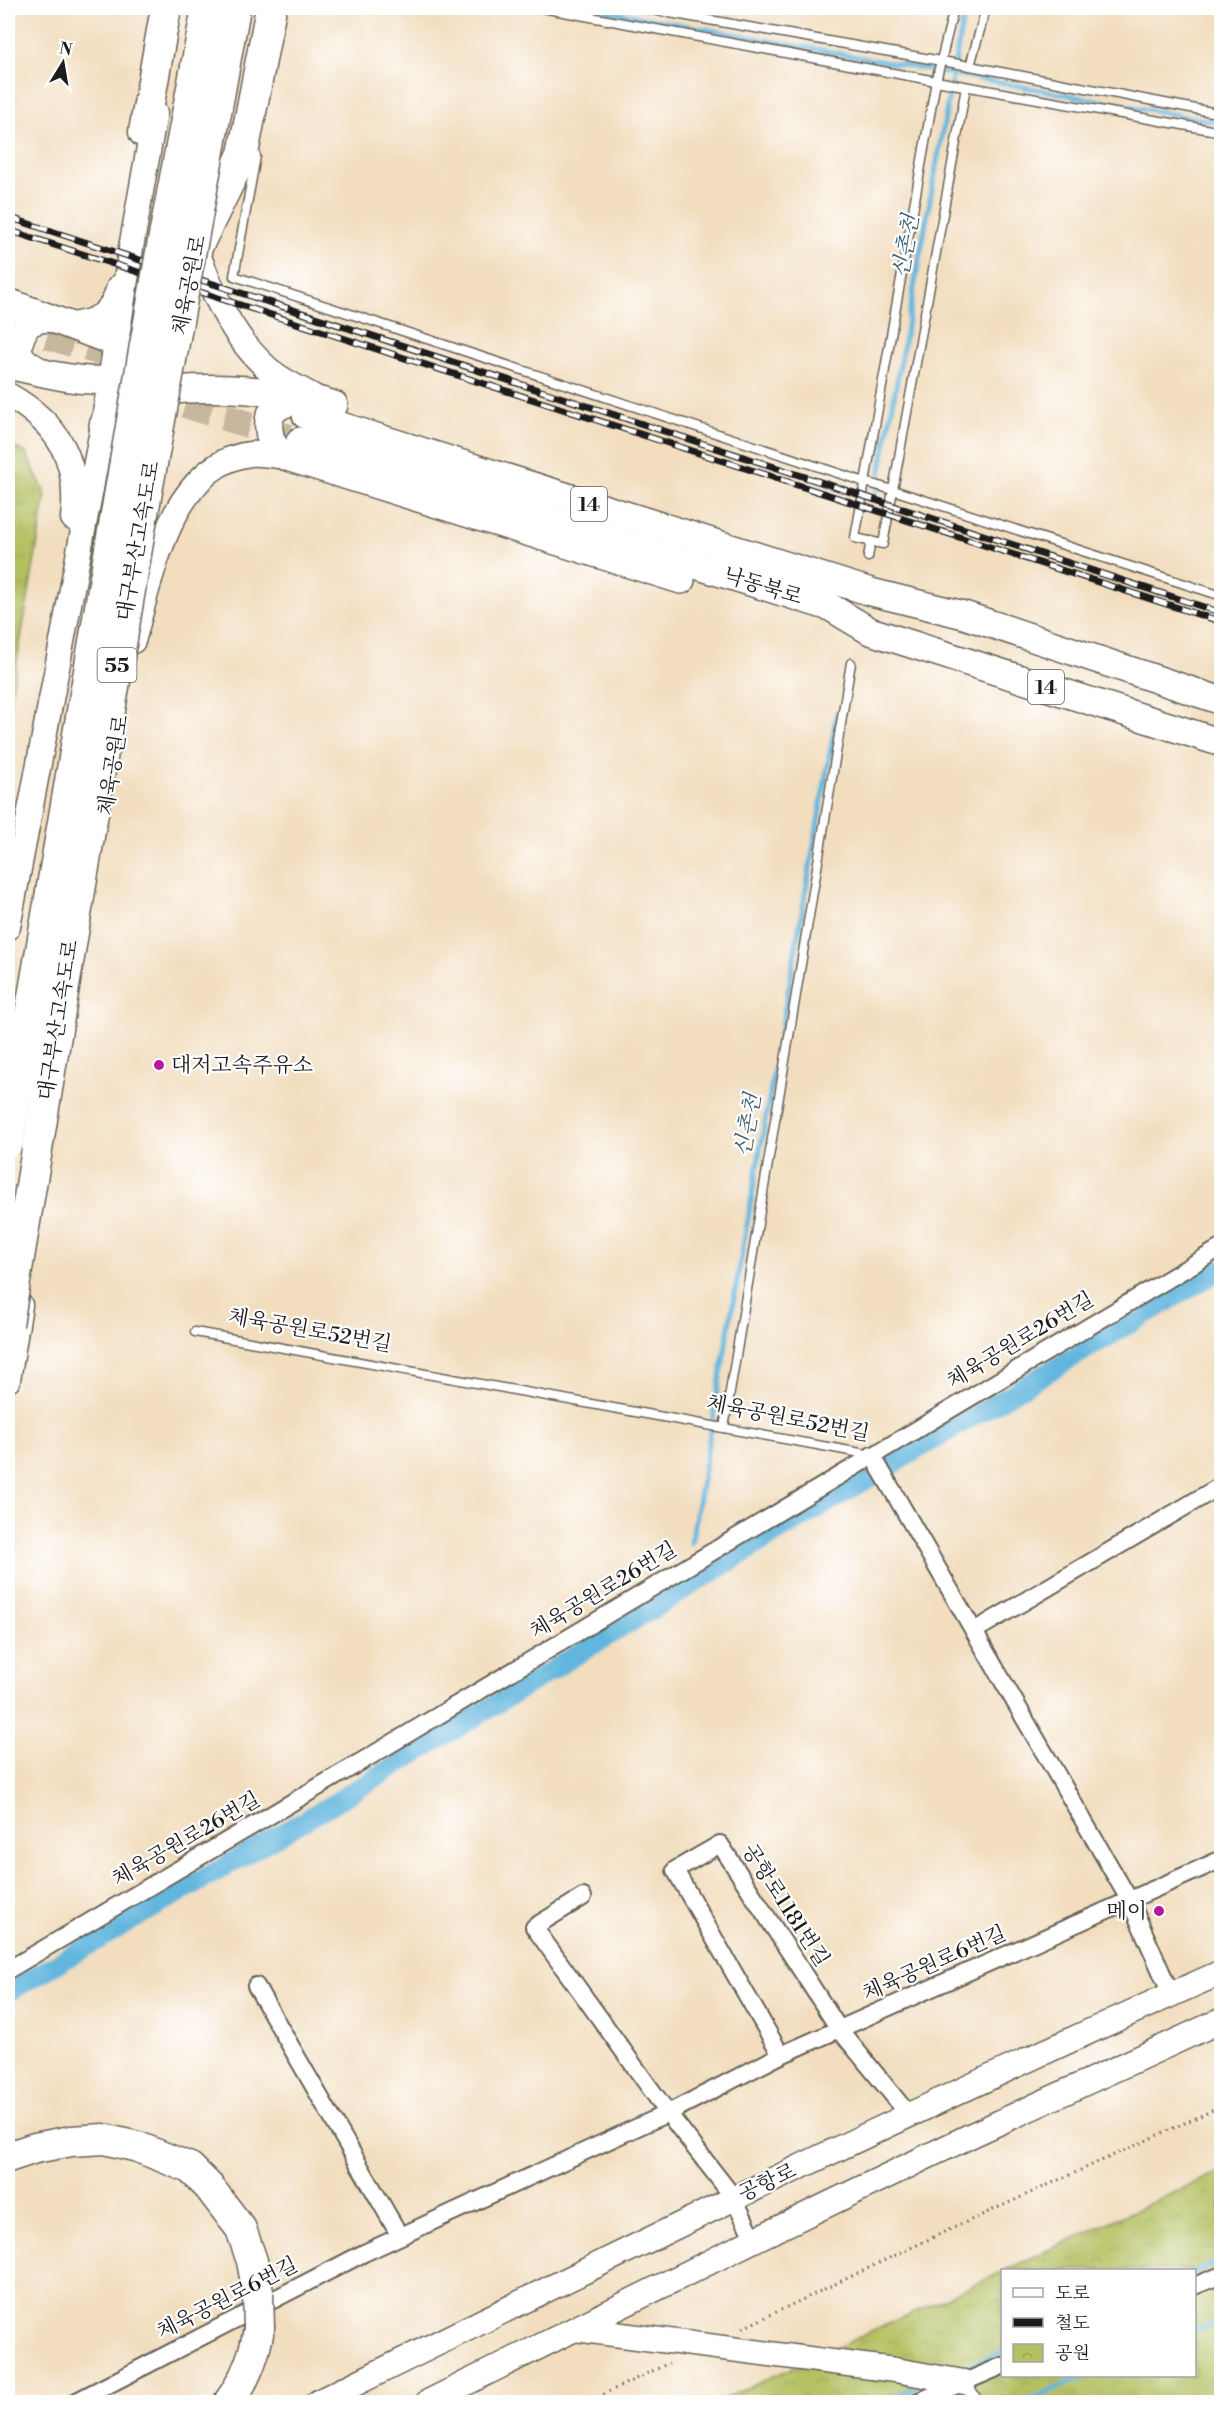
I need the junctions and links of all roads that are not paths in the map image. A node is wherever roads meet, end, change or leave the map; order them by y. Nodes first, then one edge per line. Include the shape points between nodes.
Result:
1 (166, 8) edge
2 (174, 8) edge
3 (207, 8) edge
4 (236, 8) edge
5 (240, 8) edge
6 (271, 8) edge
7 (542, 8) edge
8 (641, 8) edge
9 (954, 8) edge
10 (986, 8) edge
11 (940, 63) junction
12 (970, 66) junction
13 (936, 81) junction
14 (966, 87) junction
15 (1221, 114) edge
16 (144, 132) joint
17 (1221, 132) edge
18 (257, 148) dead end
19 (130, 248) junction
20 (196, 249) junction
21 (8, 302) edge
22 (183, 314) joint
23 (8, 320) edge
24 (61, 321) junction
25 (8, 326) edge
26 (116, 343) junction
27 (8, 365) edge
28 (41, 372) junction
29 (110, 381) junction
30 (157, 384) junction
31 (8, 395) edge
32 (311, 407) junction
33 (103, 425) junction
34 (163, 432) joint
35 (293, 449) junction
36 (865, 482) junction
37 (892, 490) junction
38 (871, 542) junction
39 (868, 558) dead end
40 (1221, 596) edge
41 (964, 615) junction
42 (870, 631) junction
43 (128, 657) junction
44 (851, 663) dead end
45 (50, 701) junction
46 (1221, 701) edge
47 (1221, 742) edge
48 (8, 927) edge
49 (8, 1142) edge
50 (1221, 1247) edge
51 (8, 1324) edge
52 (195, 1332) dead end
53 (8, 1380) edge
54 (724, 1428) junction
55 (872, 1455) junction
56 (1221, 1485) edge
57 (974, 1631) junction
58 (1221, 1859) edge
59 (583, 1897) dead end
60 (1130, 1901) junction
61 (8, 1970) edge
62 (1221, 1972) edge
63 (256, 1986) dead end
64 (1171, 1994) junction
65 (1221, 2019) edge
66 (839, 2029) junction
67 (781, 2055) junction
68 (668, 2113) junction
69 (909, 2115) junction
70 (8, 2157) edge
71 (734, 2198) junction
72 (400, 2236) junction
73 (754, 2240) junction
74 (1221, 2275) edge
75 (1196, 2285) edge
76 (575, 2329) junction
77 (1001, 2366) edge
78 (964, 2382) junction
79 (75, 2403) edge
80 (229, 2403) edge
81 (318, 2403) edge
82 (428, 2403) edge
83 (917, 2403) edge
84 (977, 2403) edge

1 - 16 highway
2 - 19 main road
3 - 49 highway, 대구부산고속도로 / 55, bridge via 159,264
4 - 51 highway, 대구부산고속도로 / 55, bridge via 142,518
5 - 20 main road, 체육공원로
6 - 20 highway via 243,154
7 - 13 lane
8 - 11 lane
9 - 11 lane
10 - 12 lane
11 - 12 lane
11 - 13 lane
12 - 15 lane
13 - 14 lane
13 - 36 lane
14 - 17 lane
14 - 37 lane
16 - 19 main road
18 - 36 lane via 234,276
19 - 24 main road via 114,304 90,322
19 - 26 main road
20 - 22 main road, 체육공원로
20 - 32 main road via 234,329 267,369
21 - 24 main road
22 - 30 main road via 170,346 158,361
23 - 25 main road
24 - 26 main road
24 - 28 main road via 39,319 27,324 18,347 19,356
26 - 29 main road
26 - 30 main road via 134,355
27 - 28 main road
28 - 29 main road
29 - 30 main road
29 - 33 main road
30 - 32 main road via 243,390
30 - 33 main road via 119,405
30 - 34 main road
31 - 45 main road via 54,431 68,453 73,474 75,505 51,653
32 - 35 main road via 287,402 273,410 268,420 276,450
32 - 41 main road, 낙동북로 / 14 via 871,592
32 - 41 main road via 861,573
33 - 45 main road
34 - 43 main road, 체육공원로
35 - 42 main road via 768,607
35 - 42 main road, 낙동북로 / 14 via 830,607
35 - 43 main road via 234,458 200,479 169,526
36 - 37 lane
36 - 38 lane via 855,538
37 - 38 lane via 883,544
37 - 40 lane
38 - 39 lane
41 - 46 main road, 낙동북로 / 14
42 - 47 main road, 낙동북로 / 14
43 - 53 main road, 체육공원로 via 119,732
44 - 54 lane
45 - 48 main road
50 - 55 street, 체육공원로26번길
52 - 54 lane, 체육공원로52번길
54 - 55 lane, 체육공원로52번길
55 - 57 street, 체육공원로52번길
55 - 61 street, 체육공원로26번길
56 - 57 street
57 - 60 street, 체육공원로52번길
58 - 60 street, 체육공원로6번길
59 - 68 street via 534,1927
60 - 64 street, 체육공원로52번길
60 - 66 street, 체육공원로6번길
62 - 64 main road, 공항로
63 - 72 street
64 - 69 main road, 공항로
65 - 73 main road
66 - 67 street, 체육공원로6번길
66 - 67 street, 공항로1181번길 via 720,1844 675,1870
66 - 69 street, 공항로1181번길
67 - 68 street, 체육공원로6번길
68 - 71 street
68 - 72 street, 체육공원로6번길
69 - 71 main road, 공항로
70 - 80 highway, bridge via 71,2141 104,2139 138,2147 190,2168 209,2187 241,2229 258,2293 260,2328 256,2347 241,2386
71 - 73 street
71 - 81 main road, 공항로
72 - 79 street, 체육공원로6번길
73 - 76 main road
74 - 75 street
76 - 78 main road
76 - 82 main road
77 - 78 street
78 - 83 street
78 - 84 street

